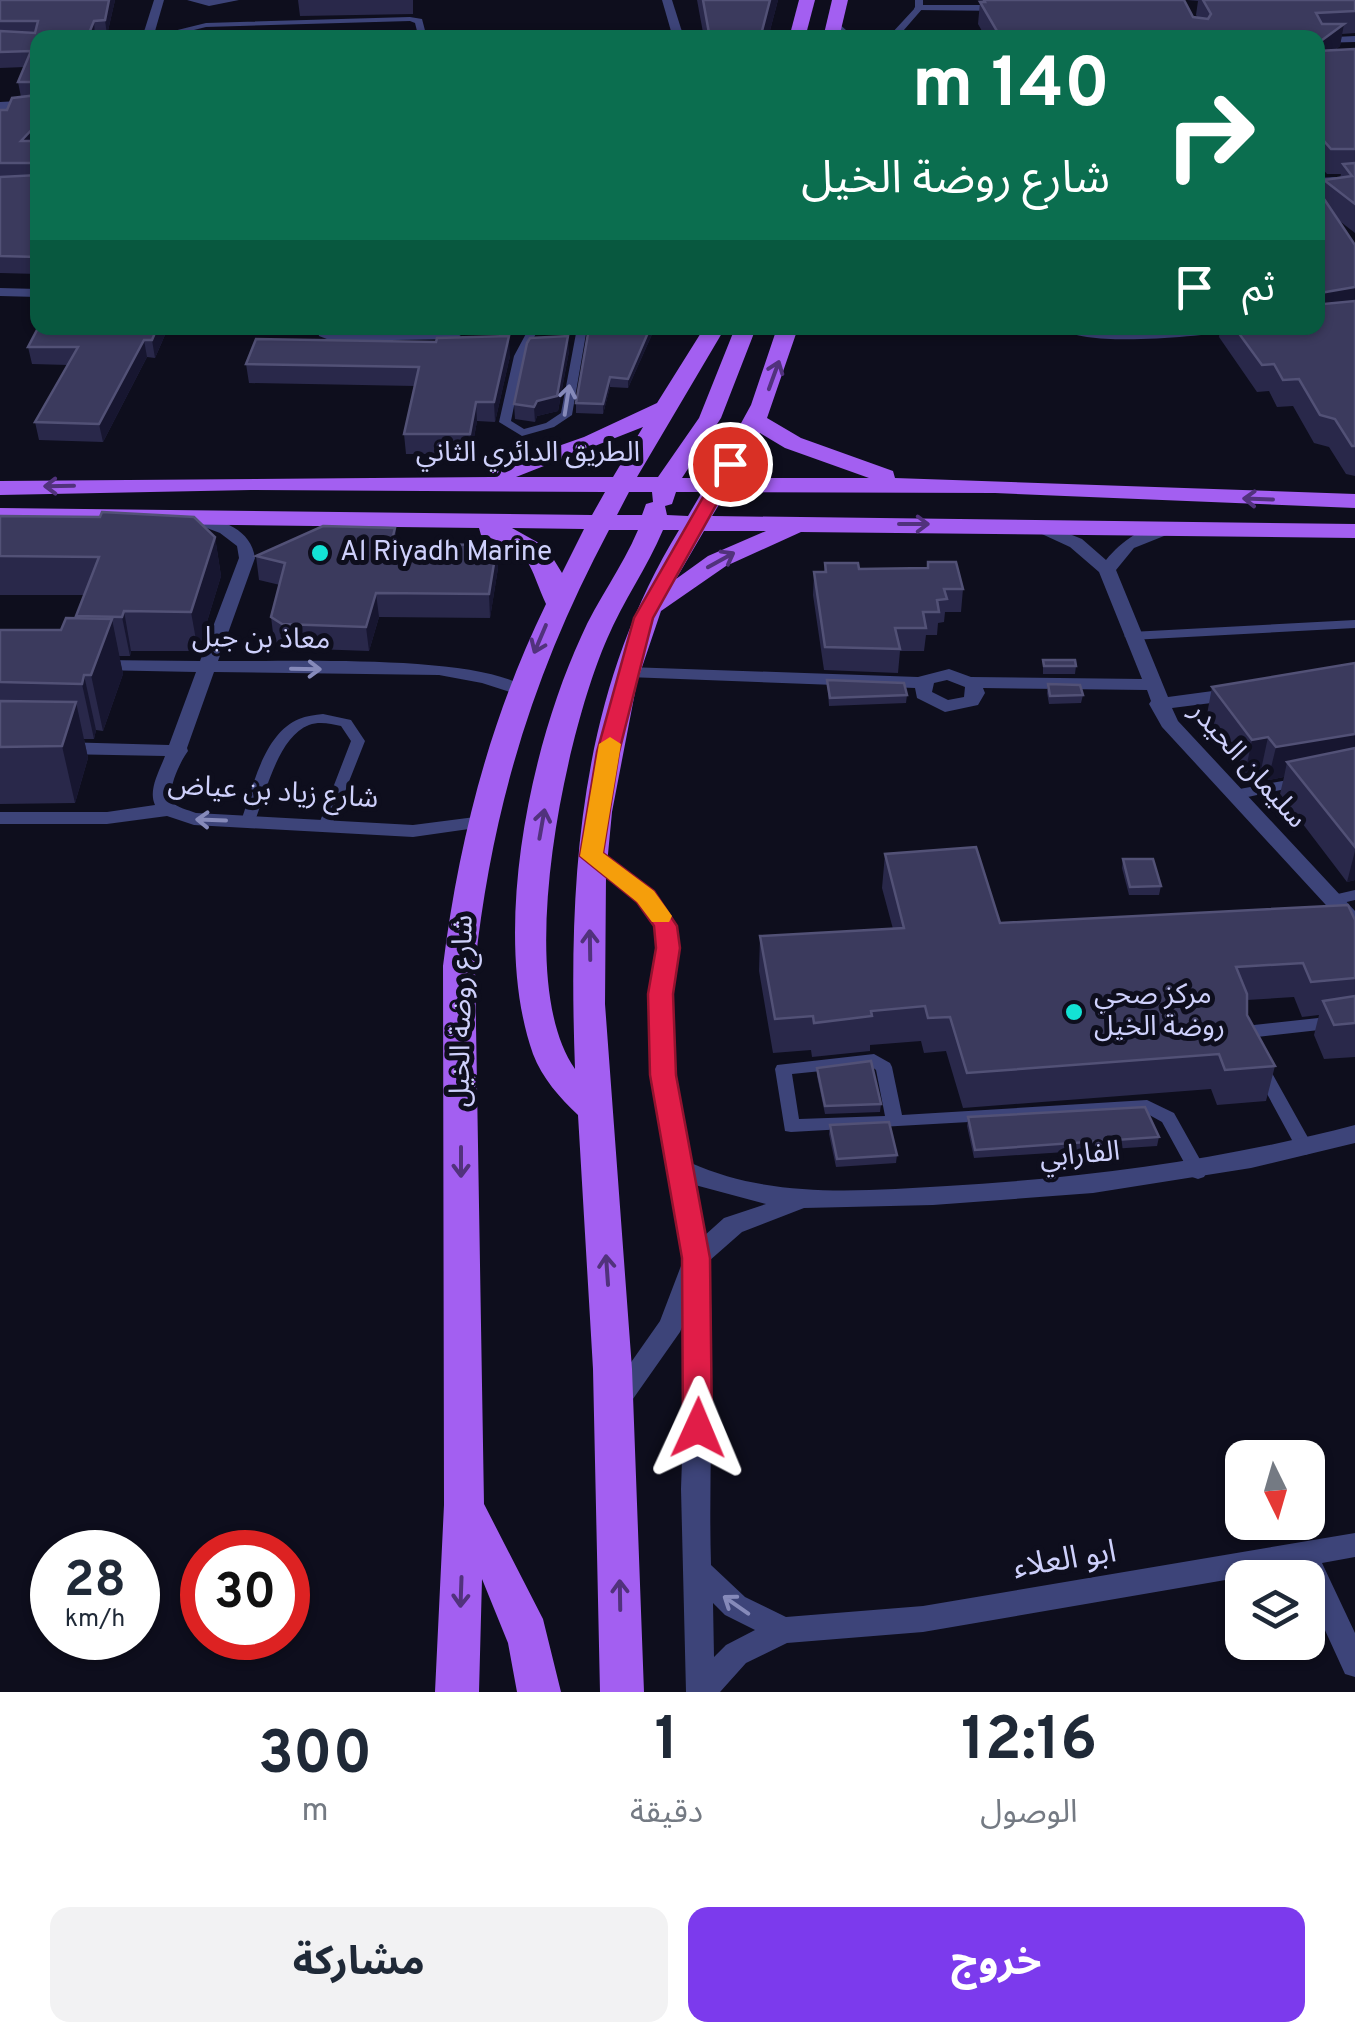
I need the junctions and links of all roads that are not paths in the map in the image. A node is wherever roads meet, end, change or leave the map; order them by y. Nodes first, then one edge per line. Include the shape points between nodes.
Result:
1 (159, 0) edge
2 (191, 0) edge
3 (235, 0) edge
4 (667, 0) edge
5 (807, 0) edge
6 (840, 0) edge
7 (919, 4) edge
8 (1013, 8) edge
9 (150, 30) edge
10 (184, 30) edge
11 (421, 30) edge
12 (676, 30) edge
13 (799, 30) edge
14 (833, 30) edge
15 (899, 30) edge
16 (1325, 40) edge
17 (1355, 40) edge
18 (30, 104) edge
19 (0, 106) edge
20 (1355, 180) edge
21 (1325, 182) edge
22 (0, 292) edge
23 (30, 293) edge
24 (325, 335) edge
25 (367, 335) edge
26 (434, 335) edge
27 (530, 335) edge
28 (580, 335) edge
29 (710, 335) edge
30 (743, 335) edge
31 (786, 335) edge
32 (456, 336) edge
33 (525, 342) junction
34 (542, 342) edge
35 (560, 343) edge
36 (577, 344) junction
37 (664, 408) junction
38 (755, 420) junction
39 (472, 482) junction
40 (922, 486) junction
41 (0, 488) edge
42 (1169, 495) junction
43 (1355, 501) edge
44 (612, 502) junction
45 (658, 502) junction
46 (708, 504) junction
47 (0, 515) edge
48 (39, 516) junction
49 (198, 519) junction
50 (453, 520) junction
51 (817, 523) junction
52 (1030, 524) junction
53 (1170, 528) junction
54 (1355, 530) edge
55 (1107, 570) junction
56 (557, 600) junction
57 (644, 618) junction
58 (1355, 624) edge
59 (1132, 636) junction
60 (76, 664) edge
61 (209, 668) junction
62 (628, 672) junction
63 (970, 682) junction
64 (923, 683) junction
65 (519, 690) junction
66 (1256, 691) edge
67 (1154, 694) junction
68 (40, 748) edge
69 (178, 751) junction
70 (1320, 778) edge
71 (1234, 795) junction
72 (168, 810) junction
73 (0, 818) edge
74 (248, 821) junction
75 (483, 822) junction
76 (326, 824) junction
77 (592, 856) junction
78 (1355, 895) edge
79 (1334, 900) junction
80 (1355, 924) edge
81 (1355, 1020) edge
82 (597, 1112) junction
83 (895, 1122) junction
84 (1355, 1134) edge
85 (1305, 1148) junction
86 (678, 1168) junction
87 (1198, 1172) junction
88 (806, 1201) junction
89 (696, 1258) junction
90 (616, 1402) junction
91 (464, 1505) junction
92 (1355, 1544) edge
93 (1303, 1552) junction
94 (696, 1569) junction
95 (784, 1630) junction
96 (1355, 1664) edge
97 (458, 1692) edge
98 (539, 1692) edge
99 (622, 1692) edge
100 (701, 1692) edge

1 - 9 street
2 - 3 lane
4 - 12 street
5 - 13 main road
6 - 14 main road
7 - 8 street
7 - 15 lane
10 - 11 lane via 410,18
16 - 17 street
18 - 19 street
20 - 21 street
22 - 23 street
24 - 25 lane
26 - 32 lane
27 - 33 lane
28 - 36 lane
29 - 37 main road, شارع روضة الخيل
30 - 45 main road via 710,418
38 -> 31 main road
33 - 34 lane
33 -> 36 lane via 505,422 522,432 566,416
35 - 36 lane
37 - 39 main road via 566,452
37 - 44 main road, شارع روضة الخيل
38 - 40 main road via 838,462
38 - 46 main road
39 -> 41 main road, الطريق الدائري الثاني
39 - 44 main road, الطريق الدائري الثاني
40 - 42 main road, الطريق الدائري الثاني
40 - 46 main road, الطريق الدائري الثاني
43 -> 42 main road, الطريق الدائري الثاني
42 - 46 main road via 1040,503
44 - 45 main road, الطريق الدائري الثاني
44 - 45 main road
44 - 48 main road via 117,501
44 - 50 main road, الطريق الدائري الثاني
44 - 56 main road, شارع روضة الخيل
45 - 46 main road, الطريق الدائري الثاني
45 - 46 main road
82 -> 45 main road via 573,1092 550,1056 539,1010 539,839 578,677
46 - 51 main road, الطريق الدائري الثاني
46 - 57 main road
47 - 48 main road, الطريق الدائري الثاني
48 - 49 main road, الطريق الدائري الثاني
49 - 50 main road, الطريق الدائري الثاني
49 - 61 street via 226,529 248,549
50 - 56 main road via 530,544 549,566
51 -> 52 main road, الطريق الدائري الثاني
57 -> 51 main road via 717,560
52 - 53 main road, الطريق الدائري الثاني
52 - 55 street via 1076,543
53 - 54 main road, الطريق الدائري الثاني
53 - 55 street via 1128,544
55 - 59 street, سليمان الحيدر
56 -> 65 main road, شارع روضة الخيل
57 - 62 main road
58 - 59 lane
59 - 67 street, سليمان الحيدر
60 - 61 street, معاذ بن جبل
61 -> 65 street, معاذ بن جبل via 439,670
61 - 69 street
62 - 64 street
62 - 77 main road
63 - 64 street via 945,674
63 - 64 street via 974,698 955,706 928,699
63 - 67 street
65 - 75 main road, شارع روضة الخيل
66 - 67 street
67 - 71 street, سليمان الحيدر via 1177,734
68 - 69 street
69 - 72 street via 163,787
70 - 71 lane
71 - 79 street, سليمان الحيدر
72 - 73 street, شارع زياد بن عياض via 107,818
74 -> 72 street, شارع زياد بن عياض via 194,820
74 - 76 street, شارع زياد بن عياض
74 - 76 lane via 284,733 326,718 346,723 358,741
75 - 76 street, شارع زياد بن عياض via 413,831
75 -> 91 main road, شارع روضة الخيل via 467,884 460,966
82 -> 77 main road
77 - 86 street via 646,896 666,926 660,1028
78 - 79 lane
79 - 80 street, سليمان الحيدر
81 - 85 lane via 1248,1034
90 -> 82 main road
83 - 83 lane via 795,1128 783,1069 881,1062
83 - 87 lane via 1148,1106 1168,1118
84 - 85 street, الفارابي
85 - 87 street, الفارابي
86 - 88 street, الفارابي via 738,1190
86 - 89 street
87 - 88 street, الفارابي via 1051,1189
88 - 89 street, الفارابي via 733,1225
89 - 90 street, الفارابي via 671,1325
89 - 94 street
99 -> 90 main road
91 -> 97 main road, شارع روضة الخيل
91 - 98 main road via 512,1592 537,1663
92 - 93 street, ابو العلاء
93 - 95 street, ابو العلاء via 923,1619
93 - 96 street
95 -> 94 street via 735,1606
94 - 100 street
95 - 100 street, ابو العلاء via 736,1654

